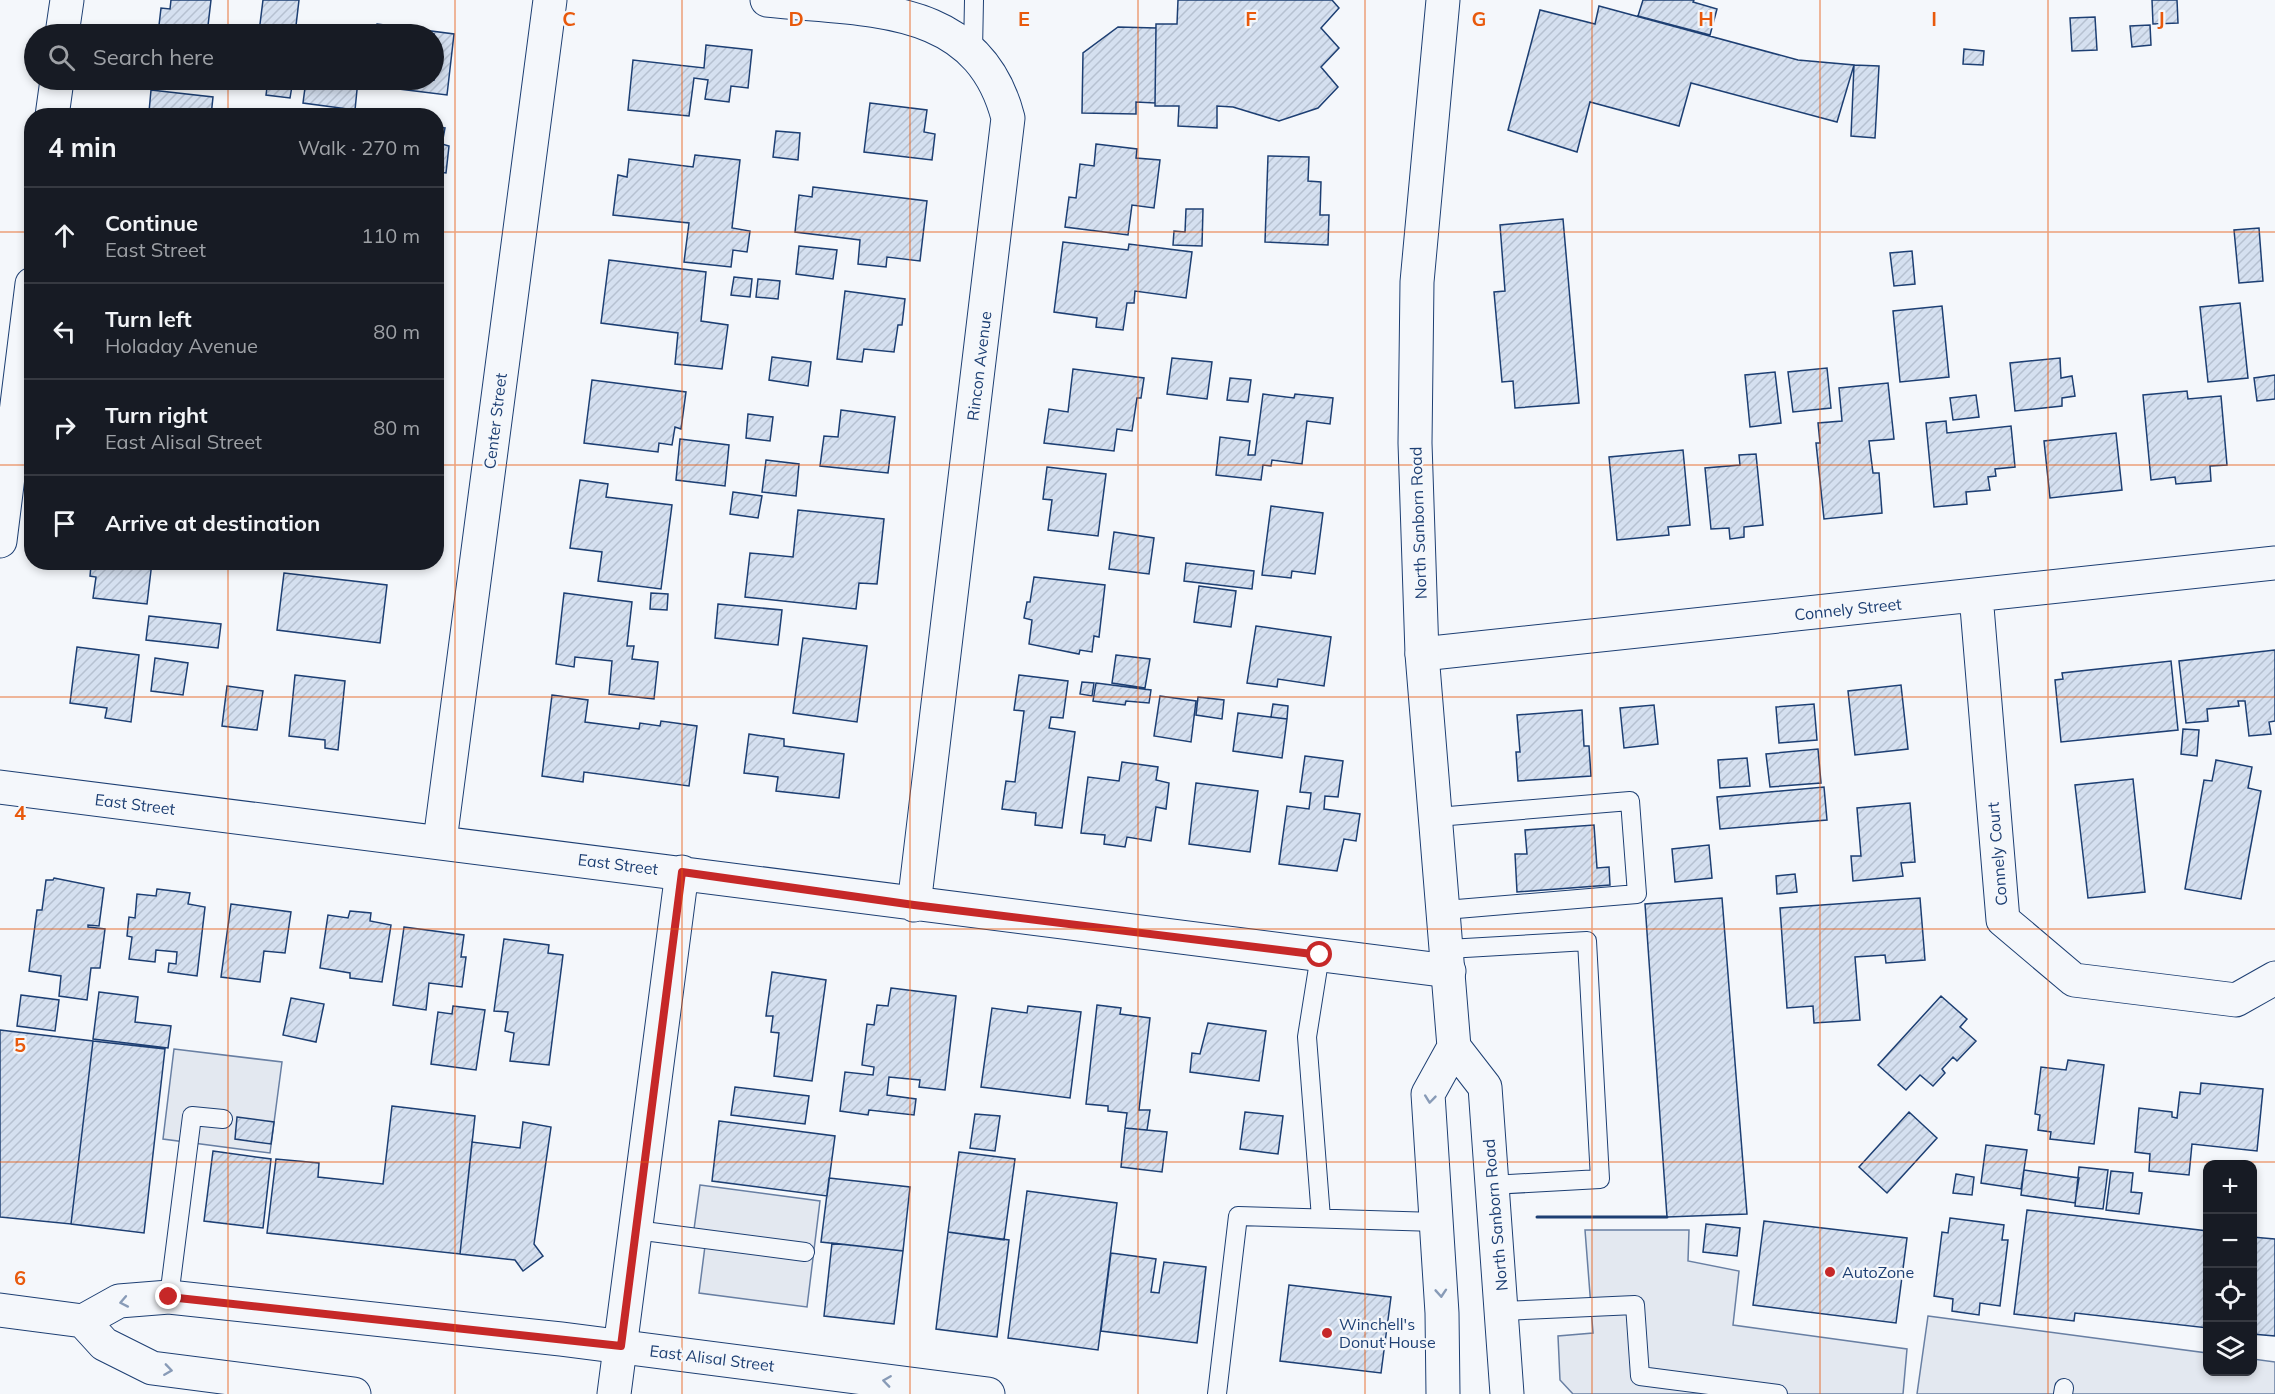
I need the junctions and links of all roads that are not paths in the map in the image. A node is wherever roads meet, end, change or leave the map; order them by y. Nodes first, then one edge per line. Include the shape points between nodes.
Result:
1 (67, 0) edge
2 (550, 0) edge
3 (767, 0) edge
4 (975, 0) edge
5 (1443, 0) edge
6 (63, 24) edge
7 (973, 51) junction
8 (56, 90) edge
9 (53, 108) edge
10 (24, 343) edge
11 (2, 507) edge
12 (0, 540) edge
13 (2275, 563) edge
14 (1976, 596) junction
15 (1422, 654) junction
16 (0, 787) edge
17 (1437, 817) junction
18 (440, 842) junction
19 (682, 872) junction
20 (914, 905) junction
21 (1444, 910) junction
22 (1320, 955) junction
23 (1449, 960) junction
24 (2275, 978) edge
25 (1454, 1047) junction
26 (223, 1119) dead end
27 (1492, 1185) junction
28 (1322, 1218) junction
29 (1436, 1222) junction
30 (636, 1230) junction
31 (805, 1252) dead end
32 (169, 1297) junction
33 (0, 1310) edge
34 (1503, 1311) junction
35 (83, 1321) junction
36 (621, 1346) junction
37 (294, 1390) edge
38 (354, 1394) edge
39 (614, 1394) edge
40 (988, 1394) edge
41 (1217, 1394) edge
42 (1443, 1394) edge
43 (1508, 1394) edge
44 (1778, 1394) edge

1 - 6 street
2 - 18 street, Center Street
3 - 7 street, Rincon Avenue via 892,14 926,22 950,33
4 - 7 lane
5 - 15 street, North Sanborn Road via 1417,282 1415,443
7 - 20 street, Rincon Avenue via 1002,93 1008,118
8 - 9 street
10 - 11 street
11 - 12 street
13 - 14 street, Connely Street
14 - 15 street, Connely Street
14 - 24 street, Connely Court via 2003,920 2074,980 2236,1000
15 - 17 street, North Sanborn Road
16 - 18 street, East Street
17 - 21 street, North Sanborn Road
17 - 21 lane via 1630,801 1637,894
18 - 19 street, East Street
19 - 20 street, East Street
19 - 30 street
20 - 22 street, East Street
21 - 23 street, North Sanborn Road
22 - 23 street, East Street
22 - 28 lane via 1307,1036
23 - 25 street, North Sanborn Road
23 - 27 lane via 1587,941 1600,1179
25 - 27 street, North Sanborn Road via 1485,1087
25 -> 29 street via 1428,1094
26 - 32 lane via 192,1116
27 - 34 street, North Sanborn Road
28 - 29 lane
28 - 41 lane via 1238,1215
29 -> 42 street
30 - 31 lane
30 - 36 street
32 -> 35 street, East Alisal Street via 119,1301
32 - 36 street, East Alisal Street
33 - 35 street
34 - 43 street, North Sanborn Road
34 - 44 lane via 1635,1305 1640,1376
35 -> 37 street via 104,1344 152,1368
36 - 39 street
40 -> 36 street, East Alisal Street
37 - 38 street

